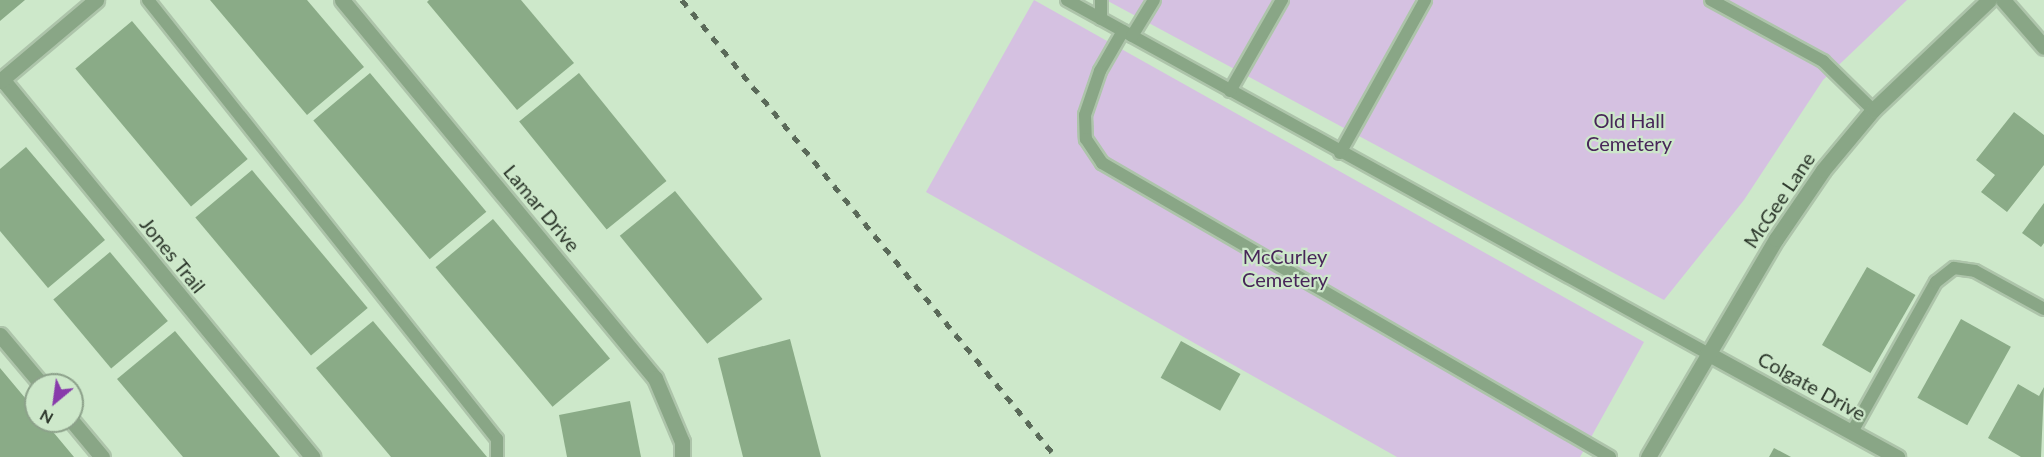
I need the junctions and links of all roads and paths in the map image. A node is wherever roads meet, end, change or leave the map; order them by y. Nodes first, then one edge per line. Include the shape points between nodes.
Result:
1 (96, 0) edge
2 (148, 0) edge
3 (342, 0) edge
4 (1067, 0) edge
5 (1101, 0) edge
6 (1154, 0) edge
7 (1282, 0) edge
8 (1425, 0) edge
9 (1711, 0) edge
10 (1989, 0) edge
11 (2003, 0) edge
12 (1101, 19) junction
13 (1128, 34) junction
14 (2044, 47) edge
15 (1, 80) edge
16 (1230, 91) junction
17 (1873, 110) junction
18 (1340, 153) junction
19 (2044, 309) edge
20 (0, 335) edge
21 (1707, 353) junction
22 (32, 373) edge
23 (1852, 432) junction
24 (82, 433) edge
25 (102, 457) edge
26 (312, 457) edge
27 (497, 457) edge
28 (682, 457) edge
29 (1610, 457) edge
30 (1648, 457) edge
31 (1897, 457) edge

1 - 15 street
2 - 27 lane via 497,439
3 - 28 street, Lamar Drive via 656,378 682,442
4 - 12 lane
5 - 12 lane
6 - 13 lane
7 - 16 lane
8 - 18 lane
9 - 17 lane via 1823,61
10 - 17 street, McGee Lane
11 - 14 street
12 - 13 lane
13 - 16 lane
13 - 29 lane via 1100,71 1085,115 1086,139 1102,163
15 - 26 street, Jones Trail
16 - 18 lane
17 - 21 street, McGee Lane via 1823,170
18 - 21 lane
19 - 23 lane via 1975,271 1954,268 1936,282
20 - 22 street
21 - 23 street, Colgate Drive
21 - 30 street, McGee Lane
23 - 31 street, Colgate Drive
24 - 25 street

